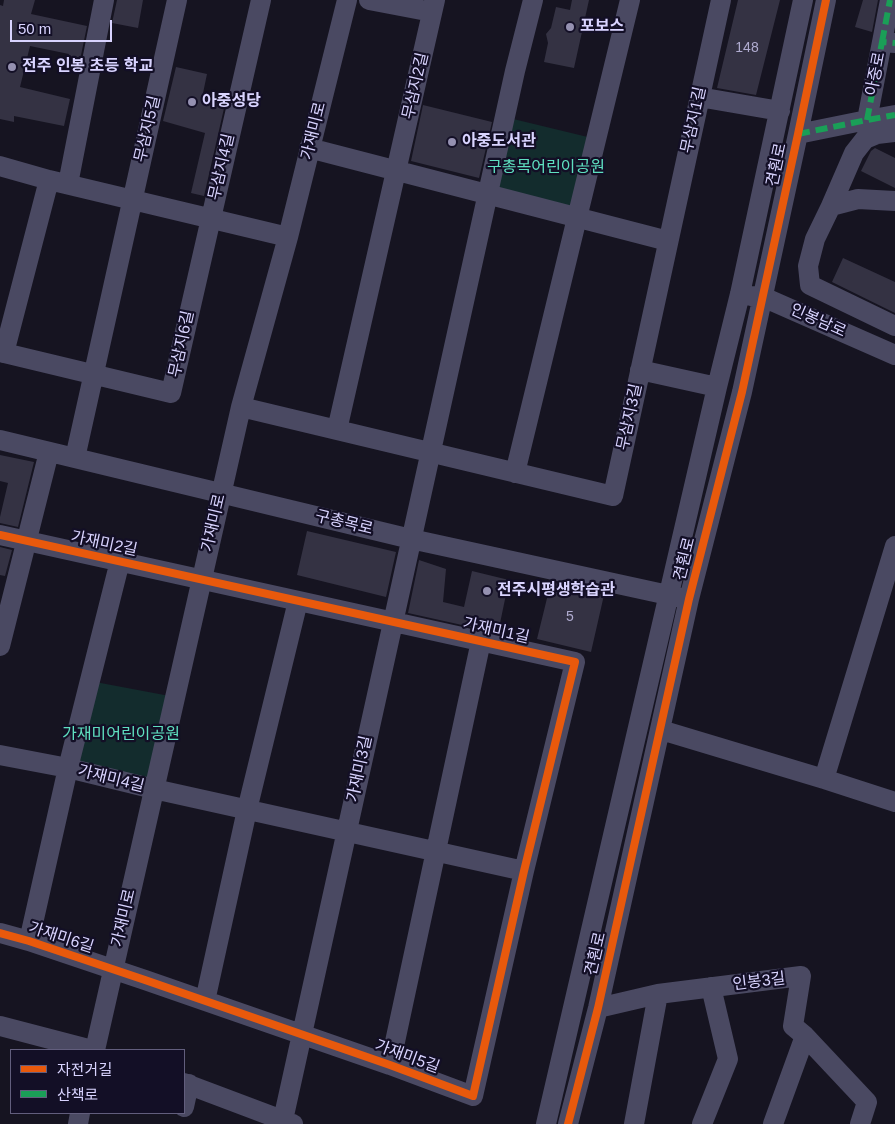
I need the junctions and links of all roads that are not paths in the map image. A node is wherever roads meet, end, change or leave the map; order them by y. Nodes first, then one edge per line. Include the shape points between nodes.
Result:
1 (104, 0) edge
2 (177, 0) edge
3 (261, 0) edge
4 (347, 0) edge
5 (369, 0) edge
6 (533, 0) edge
7 (630, 0) edge
8 (721, 0) edge
9 (803, 0) edge
10 (826, 0) edge
11 (890, 0) edge
12 (434, 6) edge
13 (888, 42) edge
14 (700, 97) junction
15 (780, 111) junction
16 (895, 115) edge
17 (867, 120) junction
18 (895, 132) edge
19 (798, 134) junction
20 (309, 148) junction
21 (0, 166) edge
22 (396, 171) junction
23 (58, 182) junction
24 (488, 195) junction
25 (133, 200) junction
26 (895, 201) edge
27 (831, 206) junction
28 (210, 217) junction
29 (577, 217) junction
30 (288, 236) junction
31 (668, 241) junction
32 (740, 294) junction
33 (763, 297) junction
34 (895, 326) edge
35 (2, 352) edge
36 (895, 355) edge
37 (640, 370) junction
38 (94, 374) junction
39 (717, 386) junction
40 (241, 407) junction
41 (337, 430) junction
42 (0, 440) edge
43 (48, 452) junction
44 (430, 453) junction
45 (75, 458) junction
46 (515, 473) junction
47 (221, 493) junction
48 (0, 535) edge
49 (411, 539) junction
50 (26, 541) junction
51 (895, 546) edge
52 (120, 561) junction
53 (202, 580) junction
54 (669, 597) junction
55 (689, 599) junction
56 (298, 601) junction
57 (393, 622) junction
58 (481, 641) junction
59 (0, 646) edge
60 (96, 656) joint
61 (661, 730) junction
62 (0, 755) edge
63 (68, 768) junction
64 (824, 779) junction
65 (154, 789) junction
66 (895, 802) edge
67 (247, 810) junction
68 (346, 832) junction
69 (52, 842) joint
70 (435, 851) junction
71 (524, 871) junction
72 (0, 933) edge
73 (29, 941) junction
74 (113, 970) junction
75 (711, 987) junction
76 (658, 994) junction
77 (205, 1001) junction
78 (598, 1008) junction
79 (0, 1026) edge
80 (302, 1034) junction
81 (804, 1036) junction
82 (89, 1049) edge
83 (93, 1049) edge
84 (390, 1065) junction
85 (186, 1084) edge
86 (288, 1122) edge
87 (546, 1124) edge
88 (568, 1124) edge
89 (634, 1124) edge
90 (702, 1124) edge
91 (773, 1124) edge
92 (860, 1124) edge

1 - 23 street
2 - 25 street, 무삼지5길
3 - 28 street, 무삼지4길
4 - 20 street, 가재미로
5 - 12 street
6 - 24 street
7 - 29 street
8 - 14 street, 무삼지1길
9 - 15 street, 견훤로
10 - 19 street, 견훤로
11 - 13 street, 아중로
12 - 22 street, 무삼지2길
13 - 17 street, 아중로
14 - 15 street
14 - 31 street, 무삼지1길
15 - 32 street, 견훤로
16 - 17 street
17 - 19 street
18 - 27 street via 877,134 860,146
19 - 33 street, 견훤로
20 - 22 street
20 - 30 street, 가재미로
21 - 23 street
22 - 24 street
22 - 41 street, 무삼지2길
23 - 25 street
23 - 35 street, 무삼지6길 via 30,253
24 - 29 street
24 - 44 street
25 - 28 street
25 - 38 street, 무삼지5길
26 - 27 street via 858,200
27 - 34 street via 815,239 808,266 810,285
28 - 30 street
28 - 38 street, 무삼지6길 via 171,393
29 - 31 street
29 - 46 street
30 - 40 street, 가재미로
31 - 37 street, 무삼지3길
32 - 33 street, 인봉남로
32 - 39 street, 견훤로
33 - 36 street, 인봉남로
33 - 55 street, 견훤로
35 - 38 street, 무삼지6길
37 - 39 street
37 - 46 street, 무삼지3길 via 613,496
38 - 45 street
39 - 54 street, 견훤로
40 - 41 street, 무삼지3길
40 - 47 street, 가재미로
41 - 44 street, 무삼지3길
42 - 43 street, 구총목로
43 - 45 street, 구총목로
43 - 50 street
44 - 46 street, 무삼지3길
44 - 49 street
45 - 47 street, 구총목로
47 - 49 street, 구총목로
47 - 53 street, 가재미로
48 - 50 street, 가재미2길
49 - 54 street, 구총목로
49 - 57 street
50 - 52 street, 가재미2길
50 - 59 street
51 - 64 street
52 - 53 street, 가재미2길
52 - 60 street, 가재미2길
53 - 56 street, 가재미1길
53 - 65 street, 가재미로
54 - 55 street, 구총목로
54 - 87 street, 견훤로
55 - 61 street, 견훤로
56 - 57 street, 가재미1길
56 - 67 street
57 - 58 street, 가재미1길
57 - 68 street, 가재미3길
58 - 70 street, 가재미1길
58 - 71 street, 가재미1길 via 575,662
60 - 63 street, 가재미4길
61 - 64 street
61 - 78 street, 견훤로
62 - 63 street, 가재미4길
63 - 65 street, 가재미4길
63 - 69 street, 가재미4길
64 - 66 street
65 - 67 street
65 - 74 street, 가재미로
67 - 68 street
67 - 77 street
68 - 70 street
68 - 80 street, 가재미3길
69 - 73 street, 가재미6길
70 - 71 street
70 - 84 street, 가재미5길
71 - 84 street, 가재미5길 via 473,1096
72 - 73 street, 가재미6길
73 - 74 street, 가재미6길
74 - 77 street, 가재미5길
74 - 83 street, 가재미로
75 - 76 street, 인봉3길
75 - 81 street, 인봉3길 via 801,976 793,1026
75 - 90 street, 인봉3길 via 728,1059
76 - 78 street, 인봉3길
76 - 89 street
77 - 80 street, 가재미5길
78 - 88 street, 견훤로
79 - 82 street
80 - 84 street, 가재미5길
80 - 86 street
81 - 91 street
81 - 92 street, 인봉3길 via 867,1102
85 - 86 street

